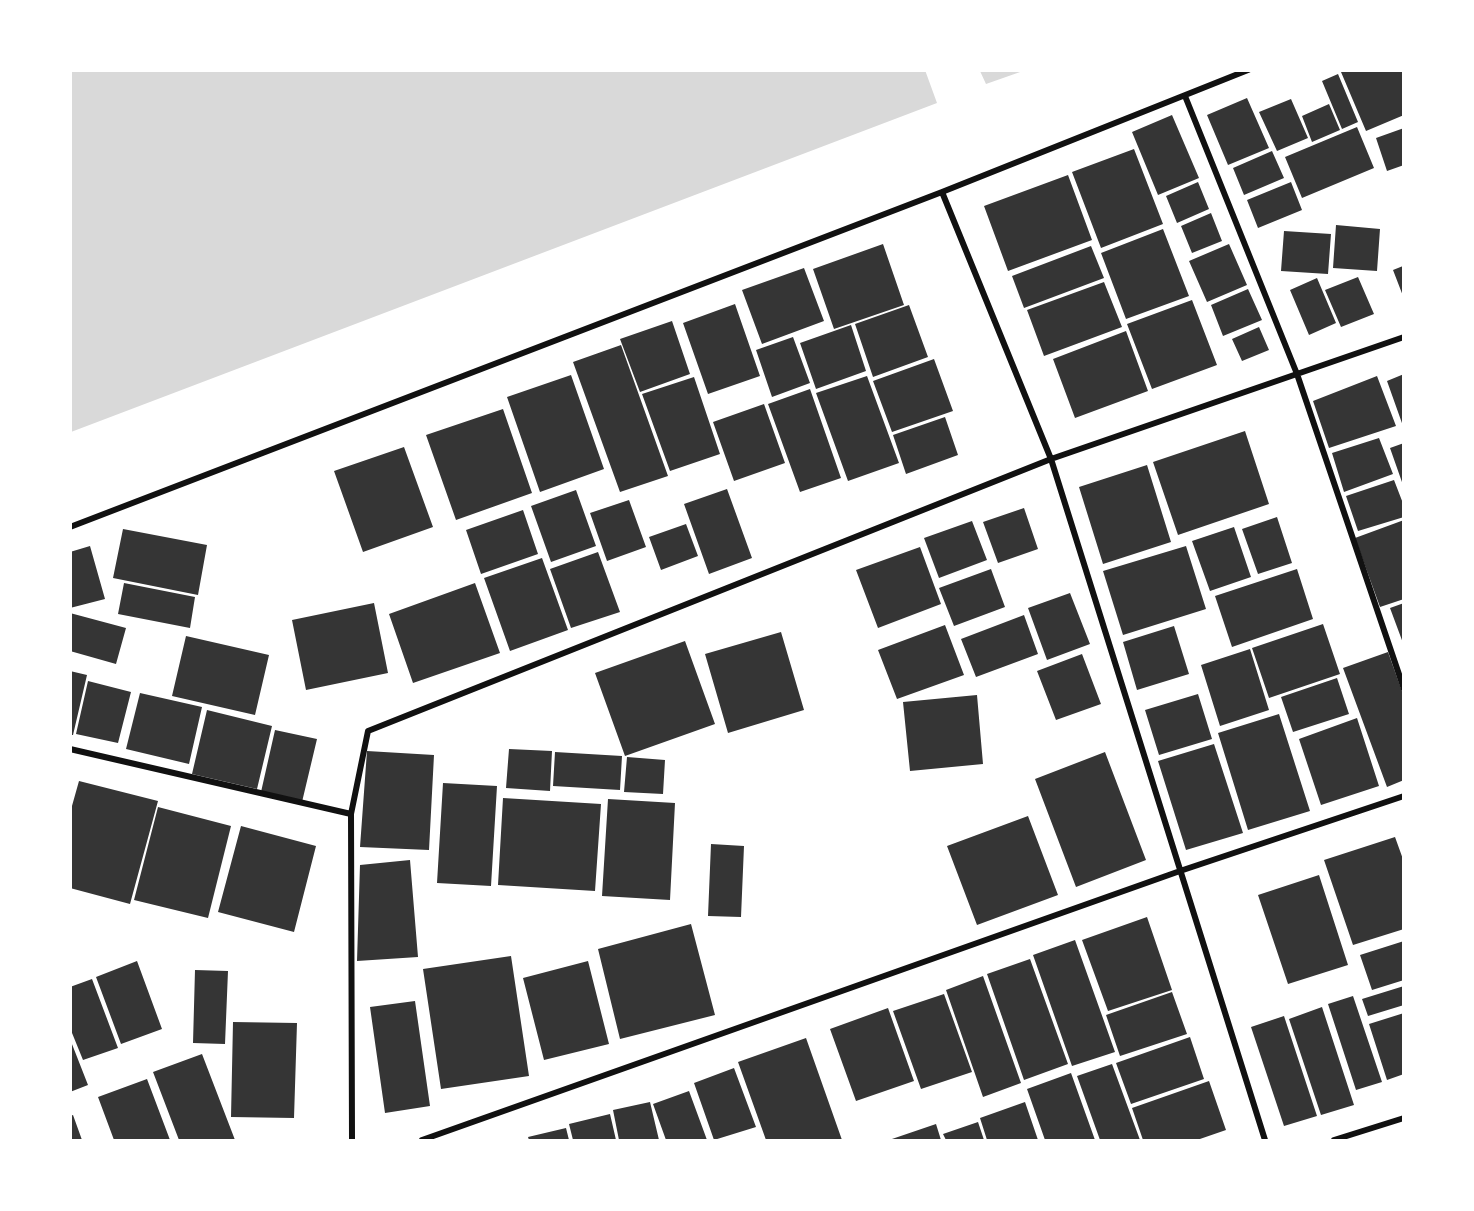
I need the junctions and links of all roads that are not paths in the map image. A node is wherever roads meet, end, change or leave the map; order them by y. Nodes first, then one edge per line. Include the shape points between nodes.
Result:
1 (1248, 70) edge
2 (1185, 96) junction
3 (942, 192) junction
4 (1404, 337) edge
5 (1297, 374) junction
6 (1051, 459) junction
7 (70, 527) edge
8 (1404, 689) edge
9 (70, 749) edge
10 (1404, 796) edge
11 (351, 814) junction
12 (1180, 871) junction
13 (1404, 1118) edge
14 (352, 1140) edge
15 (422, 1140) edge
16 (1265, 1140) edge
17 (1334, 1140) edge

1 - 2 street
2 - 3 street
2 - 5 street
3 - 6 street
3 - 7 street
4 - 5 street
5 - 6 street
5 - 8 street
6 - 11 street via 368,731
6 - 12 street
9 - 11 street
10 - 12 street
11 - 14 street
12 - 15 street
12 - 16 street
13 - 17 street

